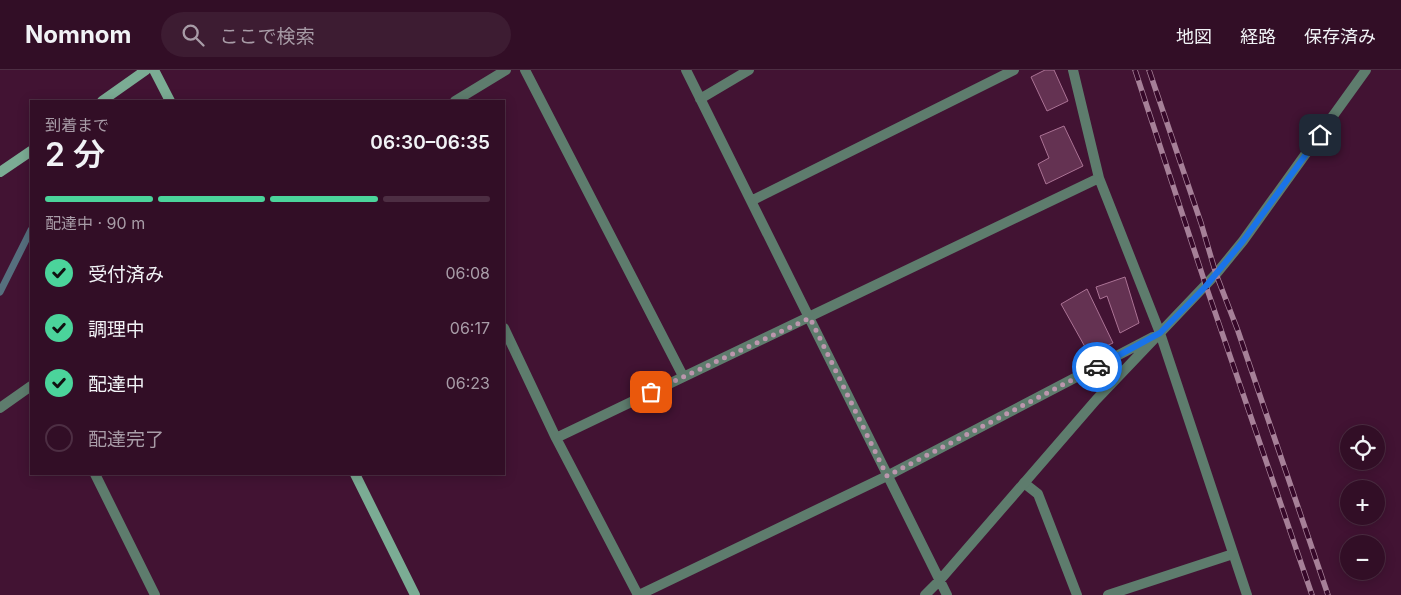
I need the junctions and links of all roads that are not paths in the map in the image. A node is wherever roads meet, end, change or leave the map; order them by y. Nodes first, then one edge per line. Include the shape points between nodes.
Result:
1 (146, 70) edge
2 (154, 70) edge
3 (506, 70) edge
4 (525, 70) edge
5 (686, 70) edge
6 (749, 70) edge
7 (1014, 70) edge
8 (1073, 70) edge
9 (1366, 70) edge
10 (700, 98) junction
11 (103, 100) edge
12 (169, 100) edge
13 (457, 100) edge
14 (30, 152) edge
15 (0, 172) edge
16 (1099, 178) junction
17 (751, 201) junction
18 (810, 318) junction
19 (505, 330) edge
20 (1160, 333) junction
21 (683, 376) junction
22 (30, 387) edge
23 (0, 408) edge
24 (556, 438) junction
25 (95, 475) edge
26 (355, 475) edge
27 (887, 476) junction
28 (1024, 483) junction
29 (1233, 554) junction
30 (940, 580) junction
31 (155, 595) edge
32 (415, 595) edge
33 (638, 595) edge
34 (925, 595) edge
35 (947, 595) edge
36 (1076, 595) edge
37 (1108, 595) edge
38 (1247, 595) edge

1 - 11 street
2 - 12 street
3 - 13 street
4 - 21 street
5 - 10 street
6 - 10 street
7 - 17 street
8 - 16 street
9 - 20 street via 1243,241 1206,286
10 - 17 street
14 - 15 street
16 - 18 street
16 - 20 street
17 - 18 street
18 - 21 street
18 - 27 street
19 - 24 street
20 - 27 street
20 - 28 street
20 - 29 street
21 - 24 street
22 - 23 street
24 - 33 street
25 - 31 street
26 - 32 street
27 - 30 street
27 - 33 street
28 - 30 street
28 - 36 street via 1038,494
29 - 37 street
29 - 38 street
30 - 34 street
30 - 35 street

